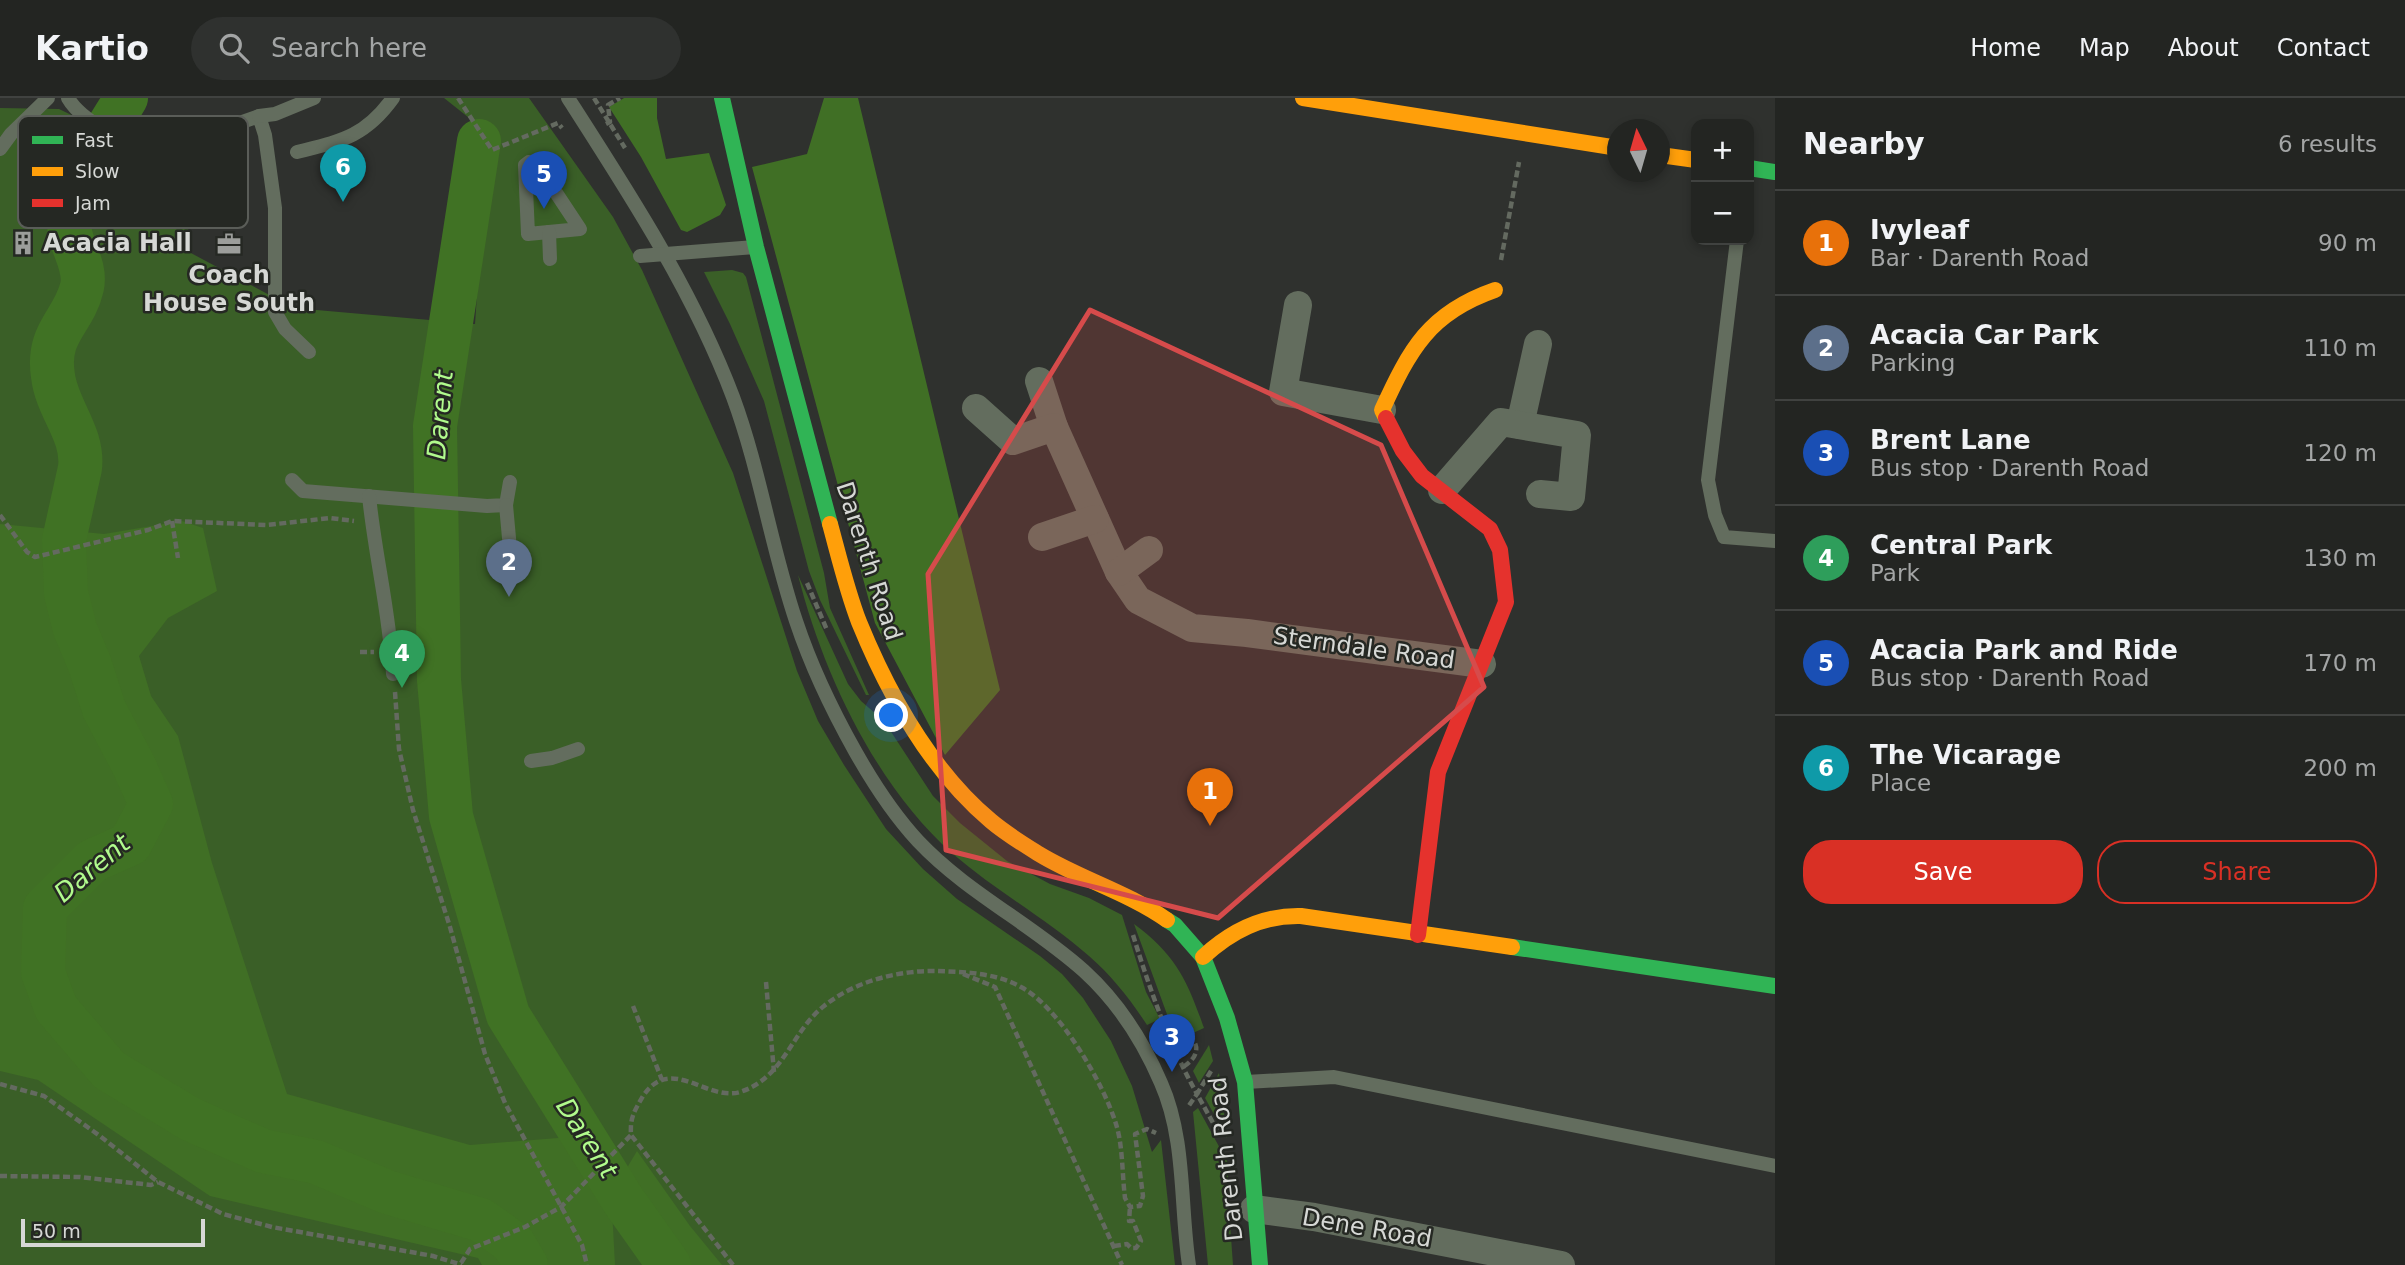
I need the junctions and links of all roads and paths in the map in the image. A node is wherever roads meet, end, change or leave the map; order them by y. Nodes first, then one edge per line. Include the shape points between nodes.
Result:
1 (48, 98) edge
2 (68, 98) edge
3 (314, 98) edge
4 (393, 98) edge
5 (458, 98) edge
6 (568, 98) edge
7 (620, 98) edge
8 (722, 98) edge
9 (1303, 98) edge
10 (608, 105) dead end
11 (30, 116) edge
12 (83, 116) edge
13 (258, 116) junction
14 (248, 120) edge
15 (18, 127) edge
16 (543, 130) dead end
17 (1524, 134) junction
18 (1607, 146) edge
19 (0, 149) edge
20 (297, 152) dead end
21 (1670, 156) edge
22 (1691, 159) edge
23 (1754, 169) edge
24 (1775, 172) edge
25 (549, 232) junction
26 (1736, 245) edge
27 (756, 247) junction
28 (663, 254) junction
29 (639, 256) dead end
30 (550, 259) dead end
31 (1496, 290) joint
32 (1298, 305) dead end
33 (1538, 344) dead end
34 (309, 352) dead end
35 (1039, 381) dead end
36 (976, 408) dead end
37 (1382, 410) junction
38 (1520, 425) junction
39 (1054, 426) junction
40 (292, 480) dead end
41 (510, 482) dead end
42 (1442, 490) junction
43 (1540, 494) dead end
44 (369, 496) junction
45 (506, 505) junction
46 (0, 515) edge
47 (1095, 519) junction
48 (172, 521) junction
49 (372, 524) junction
50 (1042, 537) dead end
51 (1775, 541) edge
52 (510, 549) dead end
53 (1149, 550) dead end
54 (178, 558) dead end
55 (1119, 572) junction
56 (1482, 664) junction
57 (393, 674) joint
58 (578, 749) dead end
59 (531, 761) dead end
60 (1130, 926) dead end
61 (1418, 934) junction
62 (1203, 957) junction
63 (959, 972) junction
64 (766, 982) dead end
65 (1775, 986) edge
66 (633, 1006) dead end
67 (1169, 1035) junction
68 (1219, 1059) dead end
69 (1182, 1068) junction
70 (774, 1072) junction
71 (662, 1080) junction
72 (1245, 1082) junction
73 (0, 1084) edge
74 (1197, 1094) junction
75 (1186, 1110) dead end
76 (1156, 1133) dead end
77 (631, 1135) junction
78 (1775, 1166) edge
79 (0, 1176) edge
80 (158, 1182) junction
81 (561, 1207) junction
82 (1130, 1207) junction
83 (1255, 1209) junction
84 (1114, 1246) junction
85 (461, 1264) edge
86 (586, 1265) edge
87 (733, 1265) edge
88 (1122, 1265) edge
89 (1189, 1265) edge
90 (1260, 1265) edge
91 (1561, 1265) edge

1 - 11 lane
2 - 12 lane
3 - 13 lane
4 - 20 lane via 362,131
5 - 16 path via 492,150
6 - 28 lane
7 - 10 path
8 - 27 street, Darenth Road
9 - 17 street
13 - 14 lane
13 - 34 lane via 265,135 277,229 275,313
15 - 19 lane
17 - 18 street
17 - 31 path
21 - 22 street
23 - 24 street
25 - 25 lane via 580,229 537,164 529,162 524,165 528,234
25 - 30 lane
26 - 51 lane via 1708,480 1724,537
27 - 28 lane
27 - 62 street, Darenth Road via 859,621 897,701 956,787 991,821 1041,855 1144,904 1175,925
28 - 29 lane
28 - 89 lane via 705,331 733,397 796,621 865,769 917,841 971,888 1086,972 1143,1045 1163,1085 1174,1126
31 - 37 street via 1474,297 1434,322
32 - 37 street via 1283,393
33 - 38 street
35 - 39 street, Sterndale Road
36 - 39 street via 1013,441
37 - 42 street via 1422,476
38 - 42 street via 1501,422
38 - 43 street via 1577,435 1571,498
39 - 47 street, Sterndale Road
40 - 44 lane via 303,491
41 - 45 lane
42 - 56 street via 1490,529 1500,550 1506,602
44 - 45 lane
44 - 49 lane
45 - 52 lane
46 - 48 path via 35,557
47 - 50 street
47 - 55 street, Sterndale Road
48 - 49 path via 267,525 330,518
48 - 54 path
49 - 57 lane
53 - 55 street
55 - 56 street, Sterndale Road via 1138,600 1192,628
56 - 61 street via 1438,772
57 - 81 path via 399,749 413,810 485,1055 505,1103
58 - 59 lane
60 - 67 path
61 - 62 street via 1279,916 1245,928
61 - 65 street
62 - 72 street, Darenth Road via 1227,1017
63 - 70 path via 903,972 850,990 806,1024
63 - 82 path via 1020,986 1039,999 1070,1037 1107,1098 1117,1127
63 - 84 path via 995,987
64 - 70 path
66 - 71 path
67 - 69 path
67 - 69 path via 1184,1032 1195,1043 1194,1060
68 - 74 path
69 - 74 path
70 - 71 path via 727,1094 682,1078
71 - 77 path via 646,1092 631,1118
72 - 78 lane via 1334,1077
72 - 83 street, Darenth Road
73 - 80 path via 44,1096
74 - 75 path
76 - 82 path via 1147,1129 1135,1134 1143,1196 1140,1206
77 - 81 path
77 - 87 path
79 - 80 path
80 - 85 path via 223,1214
81 - 85 path via 471,1249
81 - 86 path via 582,1245
82 - 84 path via 1129,1222 1133,1221 1141,1241 1136,1248
83 - 90 street, Darenth Road
83 - 91 street, Dene Road
84 - 88 path

